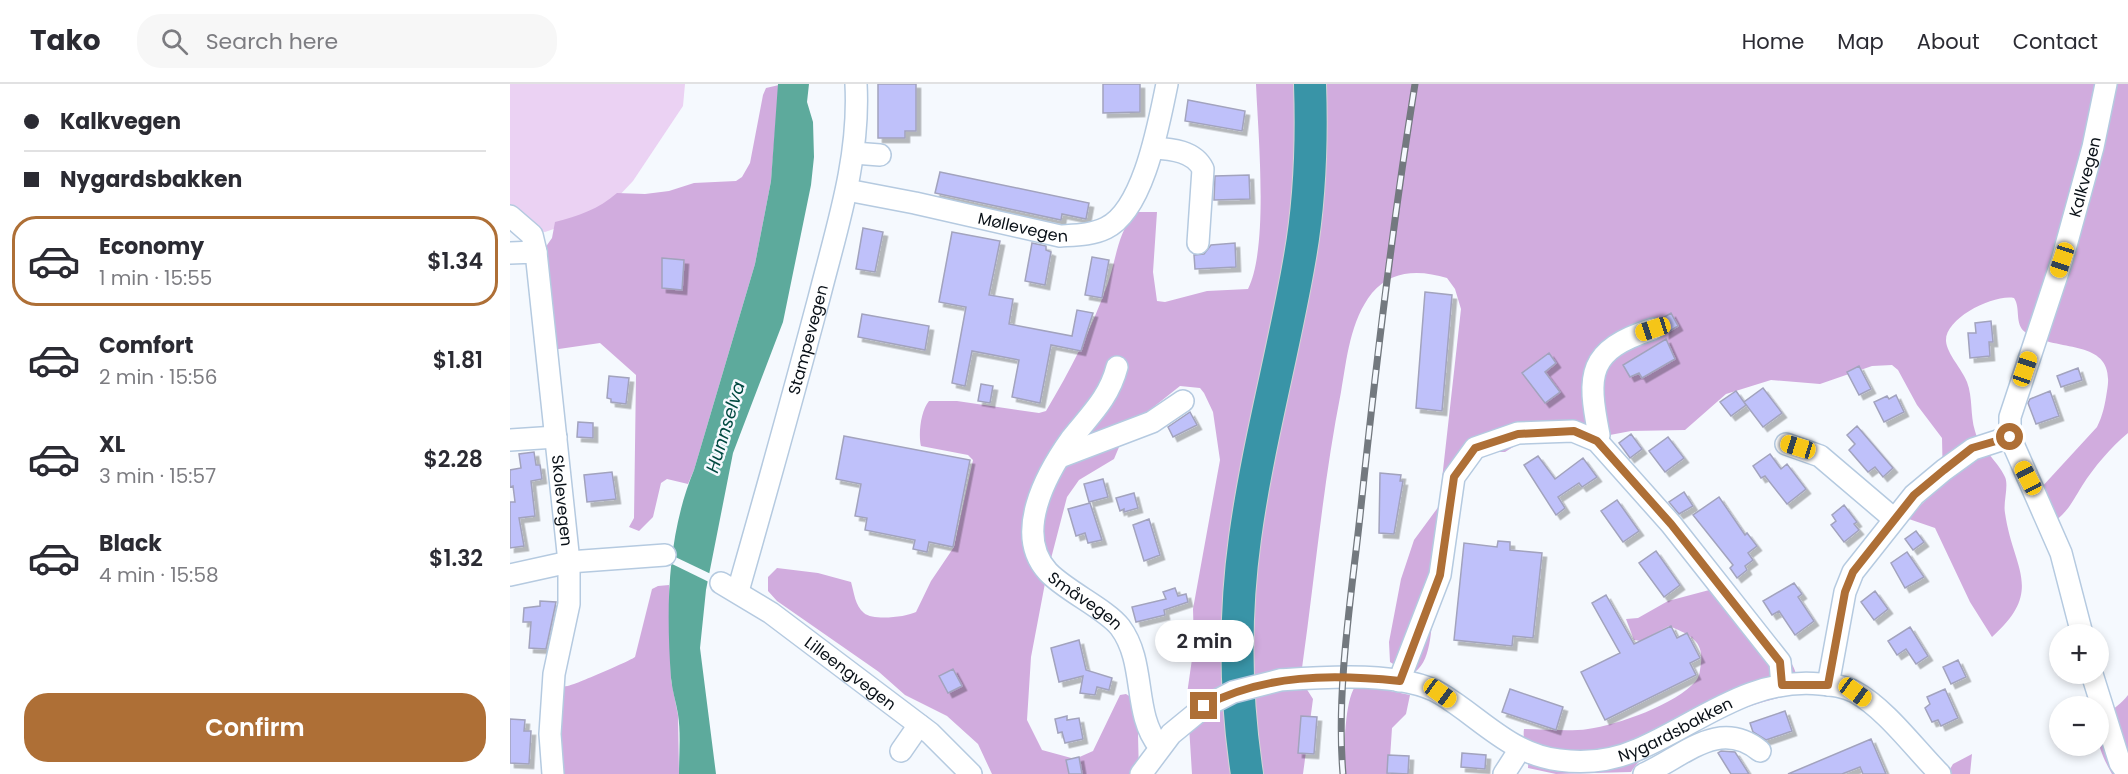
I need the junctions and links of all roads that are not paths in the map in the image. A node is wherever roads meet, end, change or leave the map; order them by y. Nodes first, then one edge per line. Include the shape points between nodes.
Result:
1 (856, 84) edge
2 (1167, 84) edge
3 (1310, 84) edge
4 (2106, 84) edge
5 (1153, 148) junction
6 (854, 153) junction
7 (880, 155) dead end
8 (847, 190) junction
9 (510, 216) edge
10 (1198, 243) dead end
11 (536, 252) junction
12 (510, 253) edge
13 (1653, 329) dead end
14 (1117, 367) dead end
15 (1183, 401) dead end
16 (556, 437) junction
17 (2010, 437) junction
18 (510, 440) edge
19 (1597, 441) junction
20 (1786, 444) dead end
21 (1060, 457) junction
22 (1894, 519) junction
23 (665, 555) dead end
24 (569, 562) junction
25 (510, 575) edge
26 (729, 587) joint
27 (2079, 624) edge
28 (1400, 681) junction
29 (2095, 684) edge
30 (1782, 685) junction
31 (1828, 685) junction
32 (919, 725) junction
33 (1159, 746) junction
34 (1520, 749) junction
35 (901, 751) dead end
36 (1760, 751) dead end
37 (1618, 766) edge
38 (553, 774) edge
39 (971, 774) edge
40 (1141, 774) edge
41 (1246, 774) edge
42 (1504, 774) edge
43 (1644, 774) edge
44 (1940, 774) edge
45 (2128, 774) edge

1 - 6 street, Stampevegen via 858,122
2 - 5 street, Møllevegen
3 - 41 highway via 1309,175 1300,255 1253,489 1240,581 1236,667
4 - 17 street, Kalkvegen via 2062,260 2017,390
5 - 8 street, Møllevegen via 1126,210 1107,228 1083,235 1051,234
5 - 10 street via 1184,152 1203,169
6 - 7 street
6 - 8 street, Stampevegen
8 - 26 street, Stampevegen via 794,422
9 - 11 street via 532,235
11 - 12 street
11 - 16 street, Skolevegen
13 - 19 street via 1617,344 1598,363 1591,395
14 - 21 street, Småvegen via 1112,386 1099,407
15 - 21 street via 1152,422
16 - 18 street
16 - 24 street, Skolevegen
17 - 22 street via 1972,448 1914,495
17 - 27 street via 2061,553
19 - 28 street via 1574,431 1518,434 1475,448 1454,477 1440,575
19 - 30 street via 1671,524 1780,662
20 - 22 street via 1820,456
21 - 33 street, Småvegen via 1035,513 1031,531 1035,552 1048,572 1119,626 1137,659 1148,730
22 - 31 street via 1853,572 1845,592
23 - 24 street
24 - 25 street
24 - 38 street, Skolevegen via 569,604 554,674 550,734
26 - 32 street, Lilleengvegen
28 - 33 street, Nygardsbakken, bridge via 1357,676 1280,680 1233,692 1204,706
28 - 34 street, Nygardsbakken via 1440,693
29 - 45 street via 2120,763
30 - 31 street, Nygardsbakken
30 - 37 street, Nygardsbakken via 1750,693 1711,710 1640,749
31 - 44 street, Nygardsbakken via 1855,692 1872,705
32 - 35 street
32 - 39 street, Lilleengvegen
33 - 40 street, Nygardsbakken
34 - 37 street, Nygardsbakken via 1542,757
34 - 42 street
36 - 43 street, Nygardsbakken via 1743,738 1716,738

